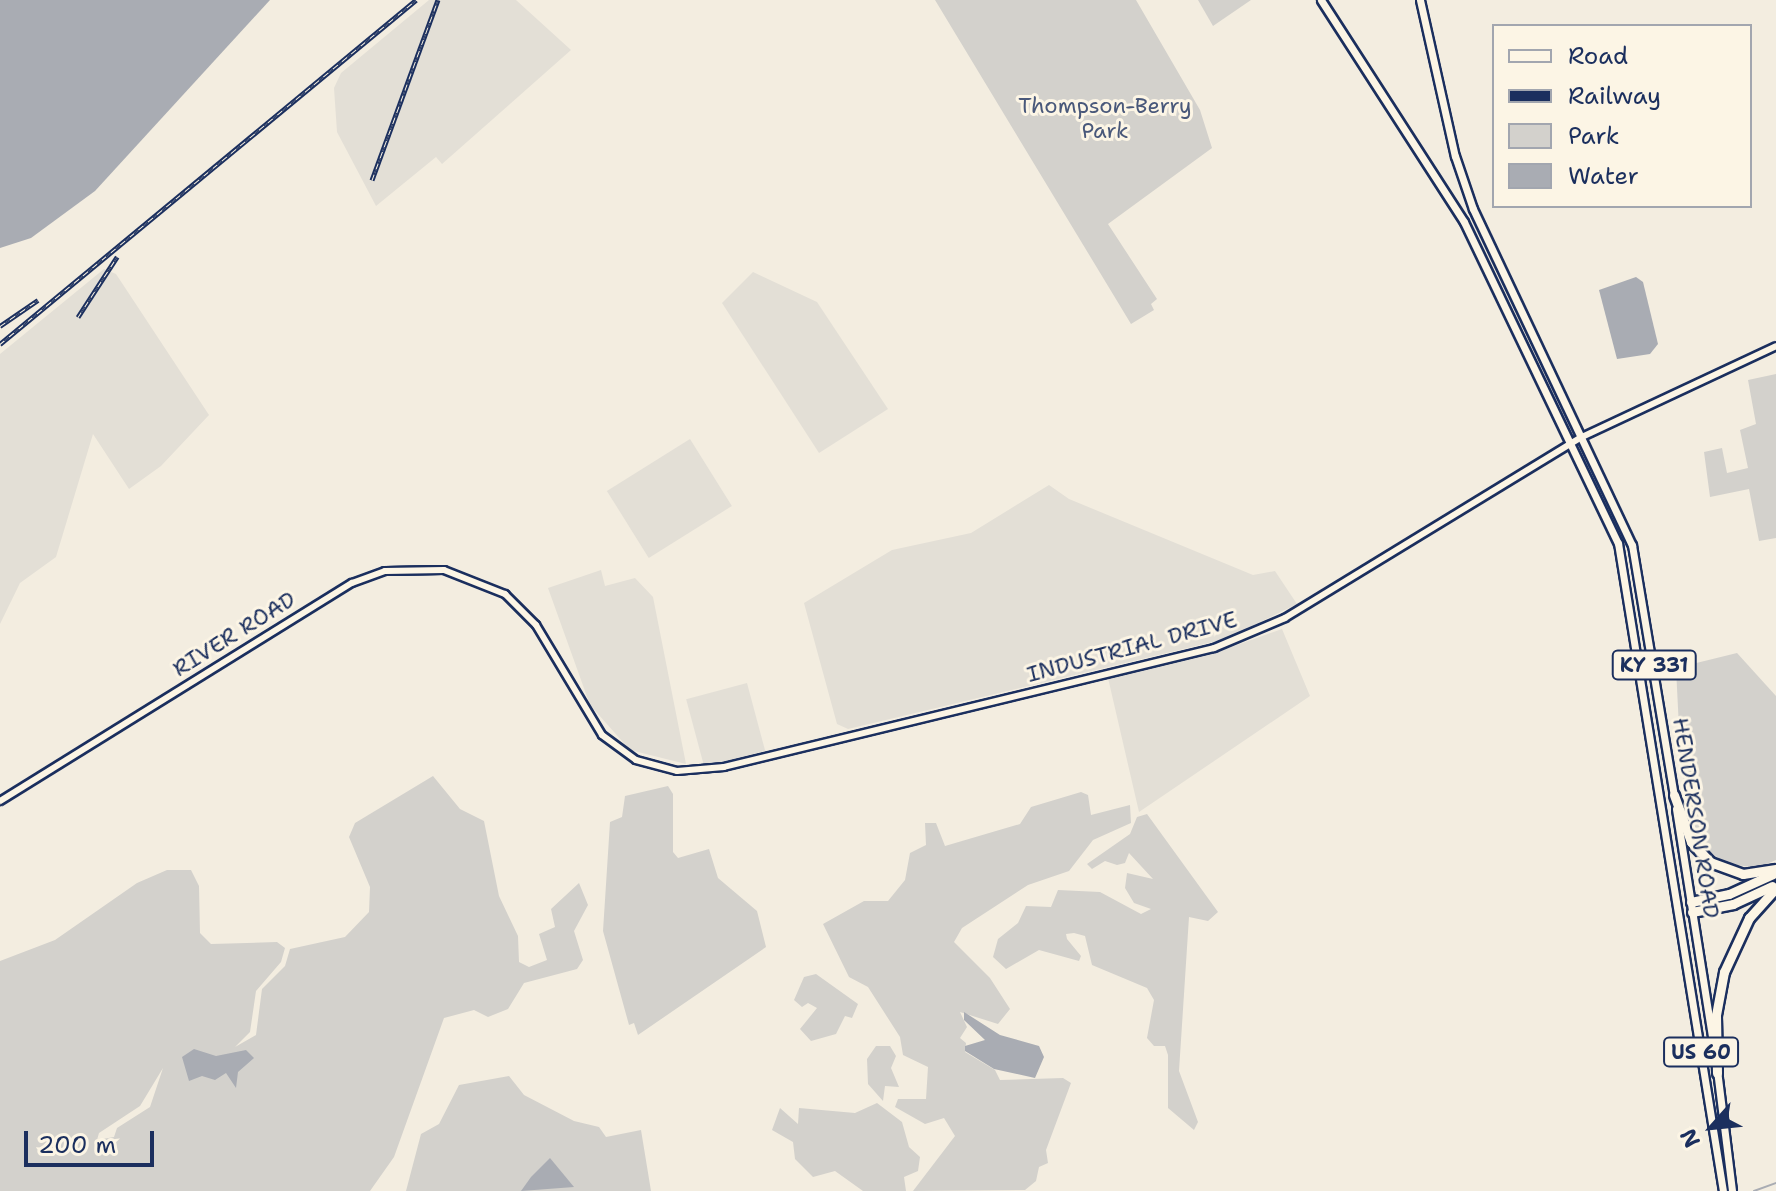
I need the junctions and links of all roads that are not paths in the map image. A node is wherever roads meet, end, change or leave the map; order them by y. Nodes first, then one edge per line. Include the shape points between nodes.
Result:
1 (1321, 0) edge
2 (1420, 0) edge
3 (1776, 346) edge
4 (1582, 437) junction
5 (1573, 443) junction
6 (505, 594) joint
7 (1674, 795) junction
8 (0, 801) edge
9 (1776, 870) edge
10 (1776, 886) edge
11 (1692, 907) junction
12 (1678, 909) junction
13 (1717, 1073) junction
14 (1723, 1191) edge
15 (1732, 1191) edge

1 - 5 main road, HENDERSON ROAD via 1450,199
2 - 4 main road, HENDERSON ROAD via 1456,159 1487,243
3 - 4 street, INDUSTRIAL DRIVE
4 - 5 street, INDUSTRIAL DRIVE
4 - 7 main road, HENDERSON ROAD / KY 331 via 1635,557
5 - 6 street, INDUSTRIAL DRIVE via 1285,618 1214,648 708,770 665,770 627,754 594,725 546,639
5 - 12 main road, HENDERSON ROAD / KY 331 via 1609,519 1624,566
6 - 8 street, RIVER ROAD via 471,577 430,568 385,571 362,579
7 - 9 highway via 1691,842 1710,862 1743,874
7 - 11 main road, HENDERSON ROAD / KY 331
9 - 11 highway
10 - 11 highway via 1733,904
10 - 13 highway, US 60 via 1749,918 1724,972 1716,1015
11 - 12 main road
11 - 13 main road, HENDERSON ROAD / KY 331
12 - 14 main road, HENDERSON ROAD / US 60
13 - 15 main road, HENDERSON ROAD / US 60

